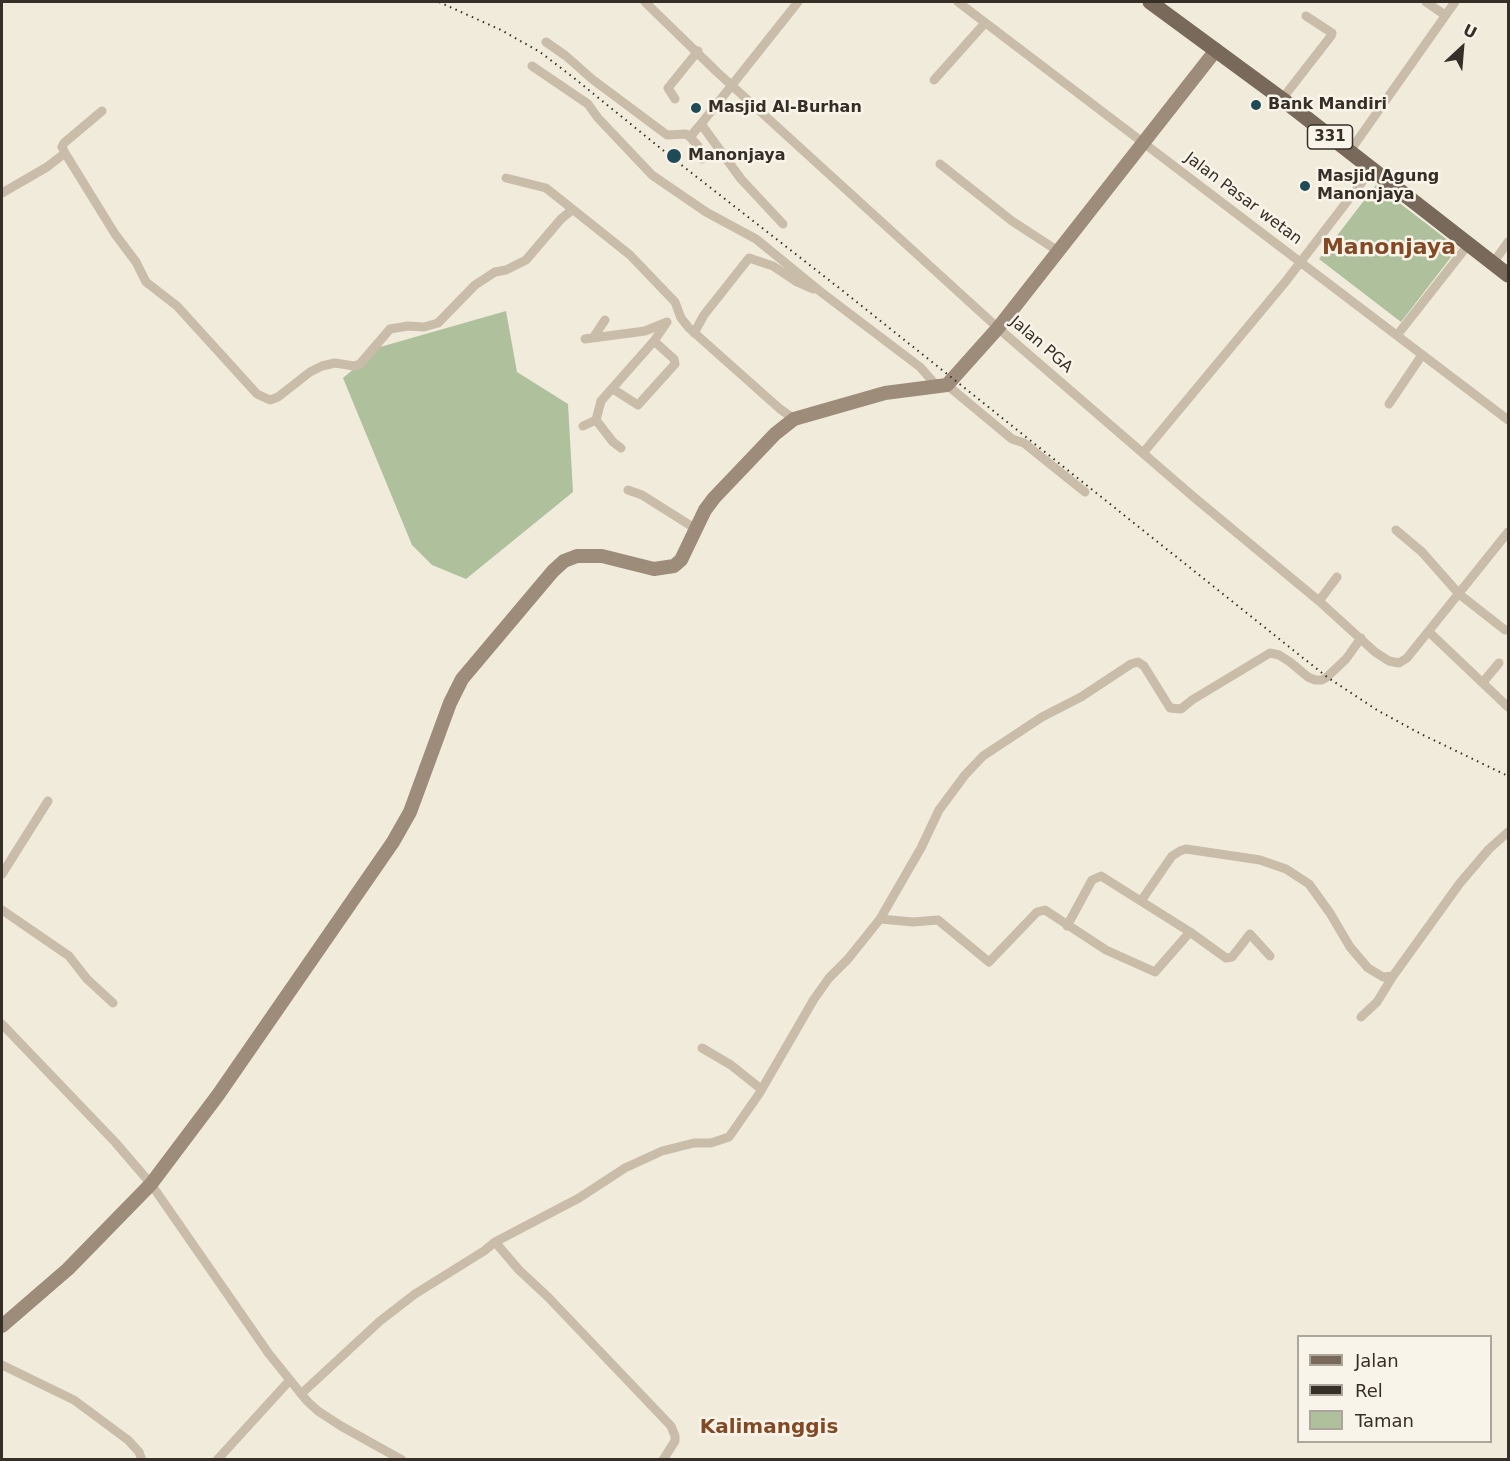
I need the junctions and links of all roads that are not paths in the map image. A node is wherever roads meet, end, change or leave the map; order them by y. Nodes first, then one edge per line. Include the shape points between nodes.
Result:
1 (645, 2) edge
2 (798, 2) edge
3 (958, 2) edge
4 (1150, 2) edge
5 (1426, 2) edge
6 (1455, 2) edge
7 (1445, 15) junction
8 (1306, 16) dead end
9 (984, 23) junction
10 (546, 42) dead end
11 (1216, 50) junction
12 (698, 51) junction
13 (532, 66) dead end
14 (934, 80) dead end
15 (732, 85) junction
16 (675, 99) dead end
17 (1282, 99) junction
18 (102, 111) dead end
19 (700, 124) junction
20 (690, 137) junction
21 (1143, 142) junction
22 (1350, 151) junction
23 (65, 153) junction
24 (702, 159) dead end
25 (940, 164) dead end
26 (1372, 169) junction
27 (506, 178) dead end
28 (2, 193) edge
29 (572, 210) junction
30 (783, 224) dead end
31 (1509, 242) edge
32 (1468, 245) junction
33 (1058, 251) junction
34 (1300, 261) junction
35 (1493, 263) junction
36 (1509, 275) edge
37 (821, 292) junction
38 (681, 318) junction
39 (605, 320) dead end
40 (667, 322) junction
41 (998, 327) junction
42 (694, 333) junction
43 (1398, 334) junction
44 (654, 340) junction
45 (1422, 355) junction
46 (942, 385) junction
47 (613, 389) junction
48 (1389, 404) dead end
49 (794, 419) junction
50 (596, 420) junction
51 (1509, 420) edge
52 (583, 426) dead end
53 (621, 448) dead end
54 (1143, 453) junction
55 (628, 490) dead end
56 (1085, 492) dead end
57 (696, 529) junction
58 (1396, 530) dead end
59 (1509, 532) edge
60 (1337, 577) dead end
61 (1459, 594) junction
62 (1319, 601) junction
63 (1505, 630) dead end
64 (1429, 632) junction
65 (1361, 638) junction
66 (1499, 663) dead end
67 (1483, 682) junction
68 (1509, 707) edge
69 (48, 801) dead end
70 (1509, 832) edge
71 (2, 874) edge
72 (1141, 901) junction
73 (2, 910) edge
74 (880, 919) junction
75 (1067, 926) junction
76 (1190, 932) junction
77 (1270, 956) dead end
78 (1393, 976) junction
79 (113, 1003) dead end
80 (1360, 1017) dead end
81 (2, 1024) edge
82 (702, 1048) dead end
83 (761, 1089) junction
84 (151, 1184) junction
85 (495, 1242) junction
86 (2, 1326) edge
87 (2, 1365) edge
88 (290, 1380) junction
89 (301, 1394) junction
90 (140, 1456) edge
91 (130, 1460) edge
92 (217, 1460) edge
93 (402, 1460) edge
94 (663, 1460) edge

1 - 12 street, Jalan PGA
2 - 15 street
3 - 9 street, Jalan Pasar wetan
4 - 11 main road, 331
5 - 7 street
6 - 7 street
7 - 22 street
8 - 17 street via 1332,33
9 - 14 street
9 - 21 street, Jalan Pasar wetan
10 - 20 street via 662,132
11 - 17 main road, 331
11 - 21 main road
12 - 15 street, Jalan PGA
12 - 16 street via 668,88
13 - 37 street via 588,104 652,175 706,212 756,238
15 - 19 street
15 - 41 street, Jalan PGA
17 - 22 main road, 331
18 - 23 street via 64,143
19 - 20 street
19 - 30 street via 741,179
20 - 24 street
21 - 33 main road
21 - 34 street, Jalan Pasar wetan
22 - 26 main road, 331
23 - 28 street
23 - 29 street via 146,282 177,306 257,394 270,400 326,364 360,364 390,329 438,322 475,285 526,260
25 - 33 street via 1012,221
26 - 32 main road, 331
26 - 34 street
27 - 29 street via 543,187
29 - 38 street via 647,271 675,302
31 - 35 street
32 - 35 main road, 331
32 - 43 street
33 - 41 main road
34 - 43 street, Jalan Pasar wetan
34 - 54 street
35 - 36 main road, 331
37 - 42 street via 773,266 749,258
37 - 46 street
38 - 40 street
38 - 42 street
39 - 40 street via 589,339 645,331
40 - 44 street
41 - 46 main road
41 - 54 street, Jalan PGA
42 - 49 street
43 - 45 street, Jalan Pasar wetan
44 - 47 street
44 - 47 street via 675,364 637,406
45 - 48 street
45 - 51 street, Jalan Pasar wetan
46 - 49 main road via 885,393
46 - 56 street
47 - 50 street via 601,401
49 - 57 main road via 728,481
50 - 52 street
50 - 53 street
54 - 62 street, Jalan PGA
55 - 57 street
57 - 84 main road via 674,566 654,569 596,556 564,561 478,658 450,703 410,812 393,842 218,1095
58 - 61 street via 1422,552
59 - 61 street
60 - 62 street
61 - 63 street
61 - 64 street
62 - 65 street, Jalan PGA
64 - 65 street, Jalan PGA via 1399,663 1389,662
64 - 67 street
65 - 74 street via 1346,659 1322,680 1308,677 1279,655 1270,653 1181,709 1170,708 1144,666 1138,662 1131,664 983,756 939,810
66 - 67 street
67 - 68 street
69 - 71 street
70 - 78 street via 1460,883
72 - 75 street via 1097,877
72 - 76 street
72 - 78 street via 1172,856 1180,851 1260,860 1286,868 1309,884 1368,968 1383,977
73 - 79 street via 69,956
74 - 75 street via 938,920 989,962 1039,910 1049,912
74 - 83 street via 814,999
75 - 76 street via 1106,950 1155,972
76 - 77 street via 1227,959 1250,934
78 - 80 street via 1377,1002
81 - 84 street
82 - 83 street
83 - 85 street via 729,1137 653,1155
84 - 86 main road via 68,1269
84 - 88 street
85 - 89 street via 380,1321
85 - 94 street via 671,1426 675,1441
87 - 90 street via 74,1400 128,1440
88 - 89 street
88 - 92 street
89 - 93 street via 318,1411
90 - 91 street

